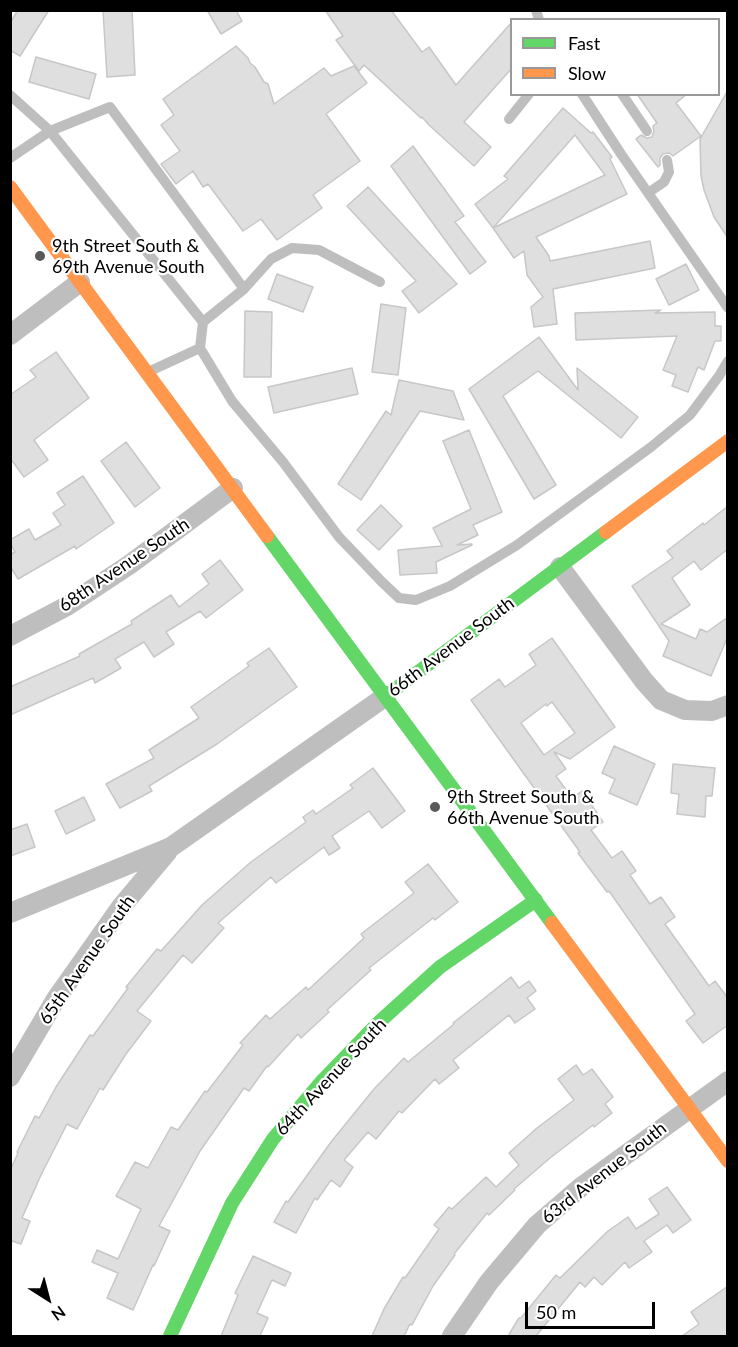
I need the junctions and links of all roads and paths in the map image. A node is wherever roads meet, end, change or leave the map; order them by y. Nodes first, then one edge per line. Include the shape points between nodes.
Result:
1 (10, 95) edge
2 (528, 96) edge
3 (583, 96) edge
4 (623, 96) edge
5 (509, 119) dead end
6 (647, 130) dead end
7 (50, 132) junction
8 (10, 158) edge
9 (667, 160) dead end
10 (10, 187) edge
11 (648, 193) junction
12 (80, 282) junction
13 (380, 282) dead end
14 (244, 290) junction
15 (728, 308) edge
16 (202, 322) junction
17 (10, 334) edge
18 (200, 348) junction
19 (728, 361) edge
20 (147, 373) junction
21 (728, 441) edge
22 (233, 488) junction
23 (560, 567) junction
24 (10, 636) edge
25 (386, 696) junction
26 (728, 705) edge
27 (171, 848) junction
28 (536, 900) junction
29 (10, 913) edge
30 (10, 1077) edge
31 (728, 1081) edge
32 (688, 1108) junction
33 (728, 1161) edge
34 (170, 1336) edge
35 (452, 1336) edge

1 - 7 lane
2 - 5 lane
3 - 11 lane
4 - 6 lane
7 - 8 lane
7 - 14 lane via 110,107
7 - 16 lane
9 - 11 lane via 669,172 664,182
10 - 12 street
11 - 15 lane
12 - 17 street
12 - 20 street
13 - 14 lane via 319,250 292,248 271,259
14 - 16 lane
16 - 18 lane
18 - 19 lane via 232,401 339,537 399,598 416,600 450,586 517,545 651,447 690,415
18 - 20 lane
20 - 22 street
21 - 23 street, 66th Avenue South
22 - 24 street, 68th Avenue South via 129,566 67,606
22 - 25 street
23 - 25 street, 66th Avenue South
23 - 26 street via 661,700 685,710 712,711
25 - 27 street, 66th Avenue South
25 - 28 street
27 - 29 street
27 - 30 street, 65th Avenue South via 121,908 56,999
28 - 32 street
28 - 34 street, 64th Avenue South via 440,968 377,1024 287,1122 232,1203
31 - 32 street, 63rd Avenue South
32 - 33 street
32 - 35 street, 63rd Avenue South via 581,1187 537,1225 489,1282

